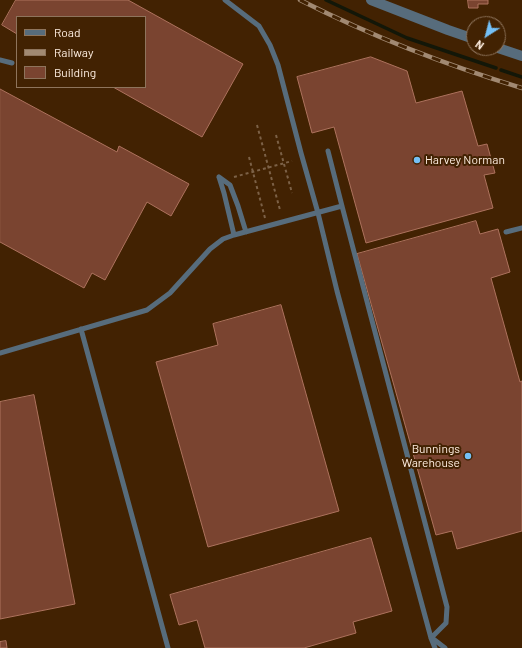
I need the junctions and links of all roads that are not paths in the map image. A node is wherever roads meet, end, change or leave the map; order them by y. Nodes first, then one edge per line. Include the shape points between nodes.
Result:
1 (225, 0) edge
2 (371, 0) edge
3 (466, 36) edge
4 (506, 51) edge
5 (522, 56) edge
6 (0, 60) edge
7 (12, 63) dead end
8 (328, 151) dead end
9 (342, 206) junction
10 (318, 213) junction
11 (522, 228) edge
12 (246, 232) junction
13 (506, 232) dead end
14 (234, 235) junction
15 (81, 330) junction
16 (0, 353) edge
17 (431, 638) junction
18 (168, 648) edge
19 (435, 648) edge
20 (445, 648) edge

1 - 10 lane via 259,26 270,45 278,65
2 - 3 street
4 - 5 street
6 - 7 lane
8 - 9 lane
9 - 10 lane
9 - 17 lane via 448,607 446,623
10 - 12 lane
10 - 17 lane
11 - 13 lane
12 - 14 lane
12 - 14 lane via 230,185 219,177
14 - 15 lane via 223,239 210,249 170,293 147,310
15 - 16 lane
15 - 18 lane
17 - 19 lane
17 - 20 lane

